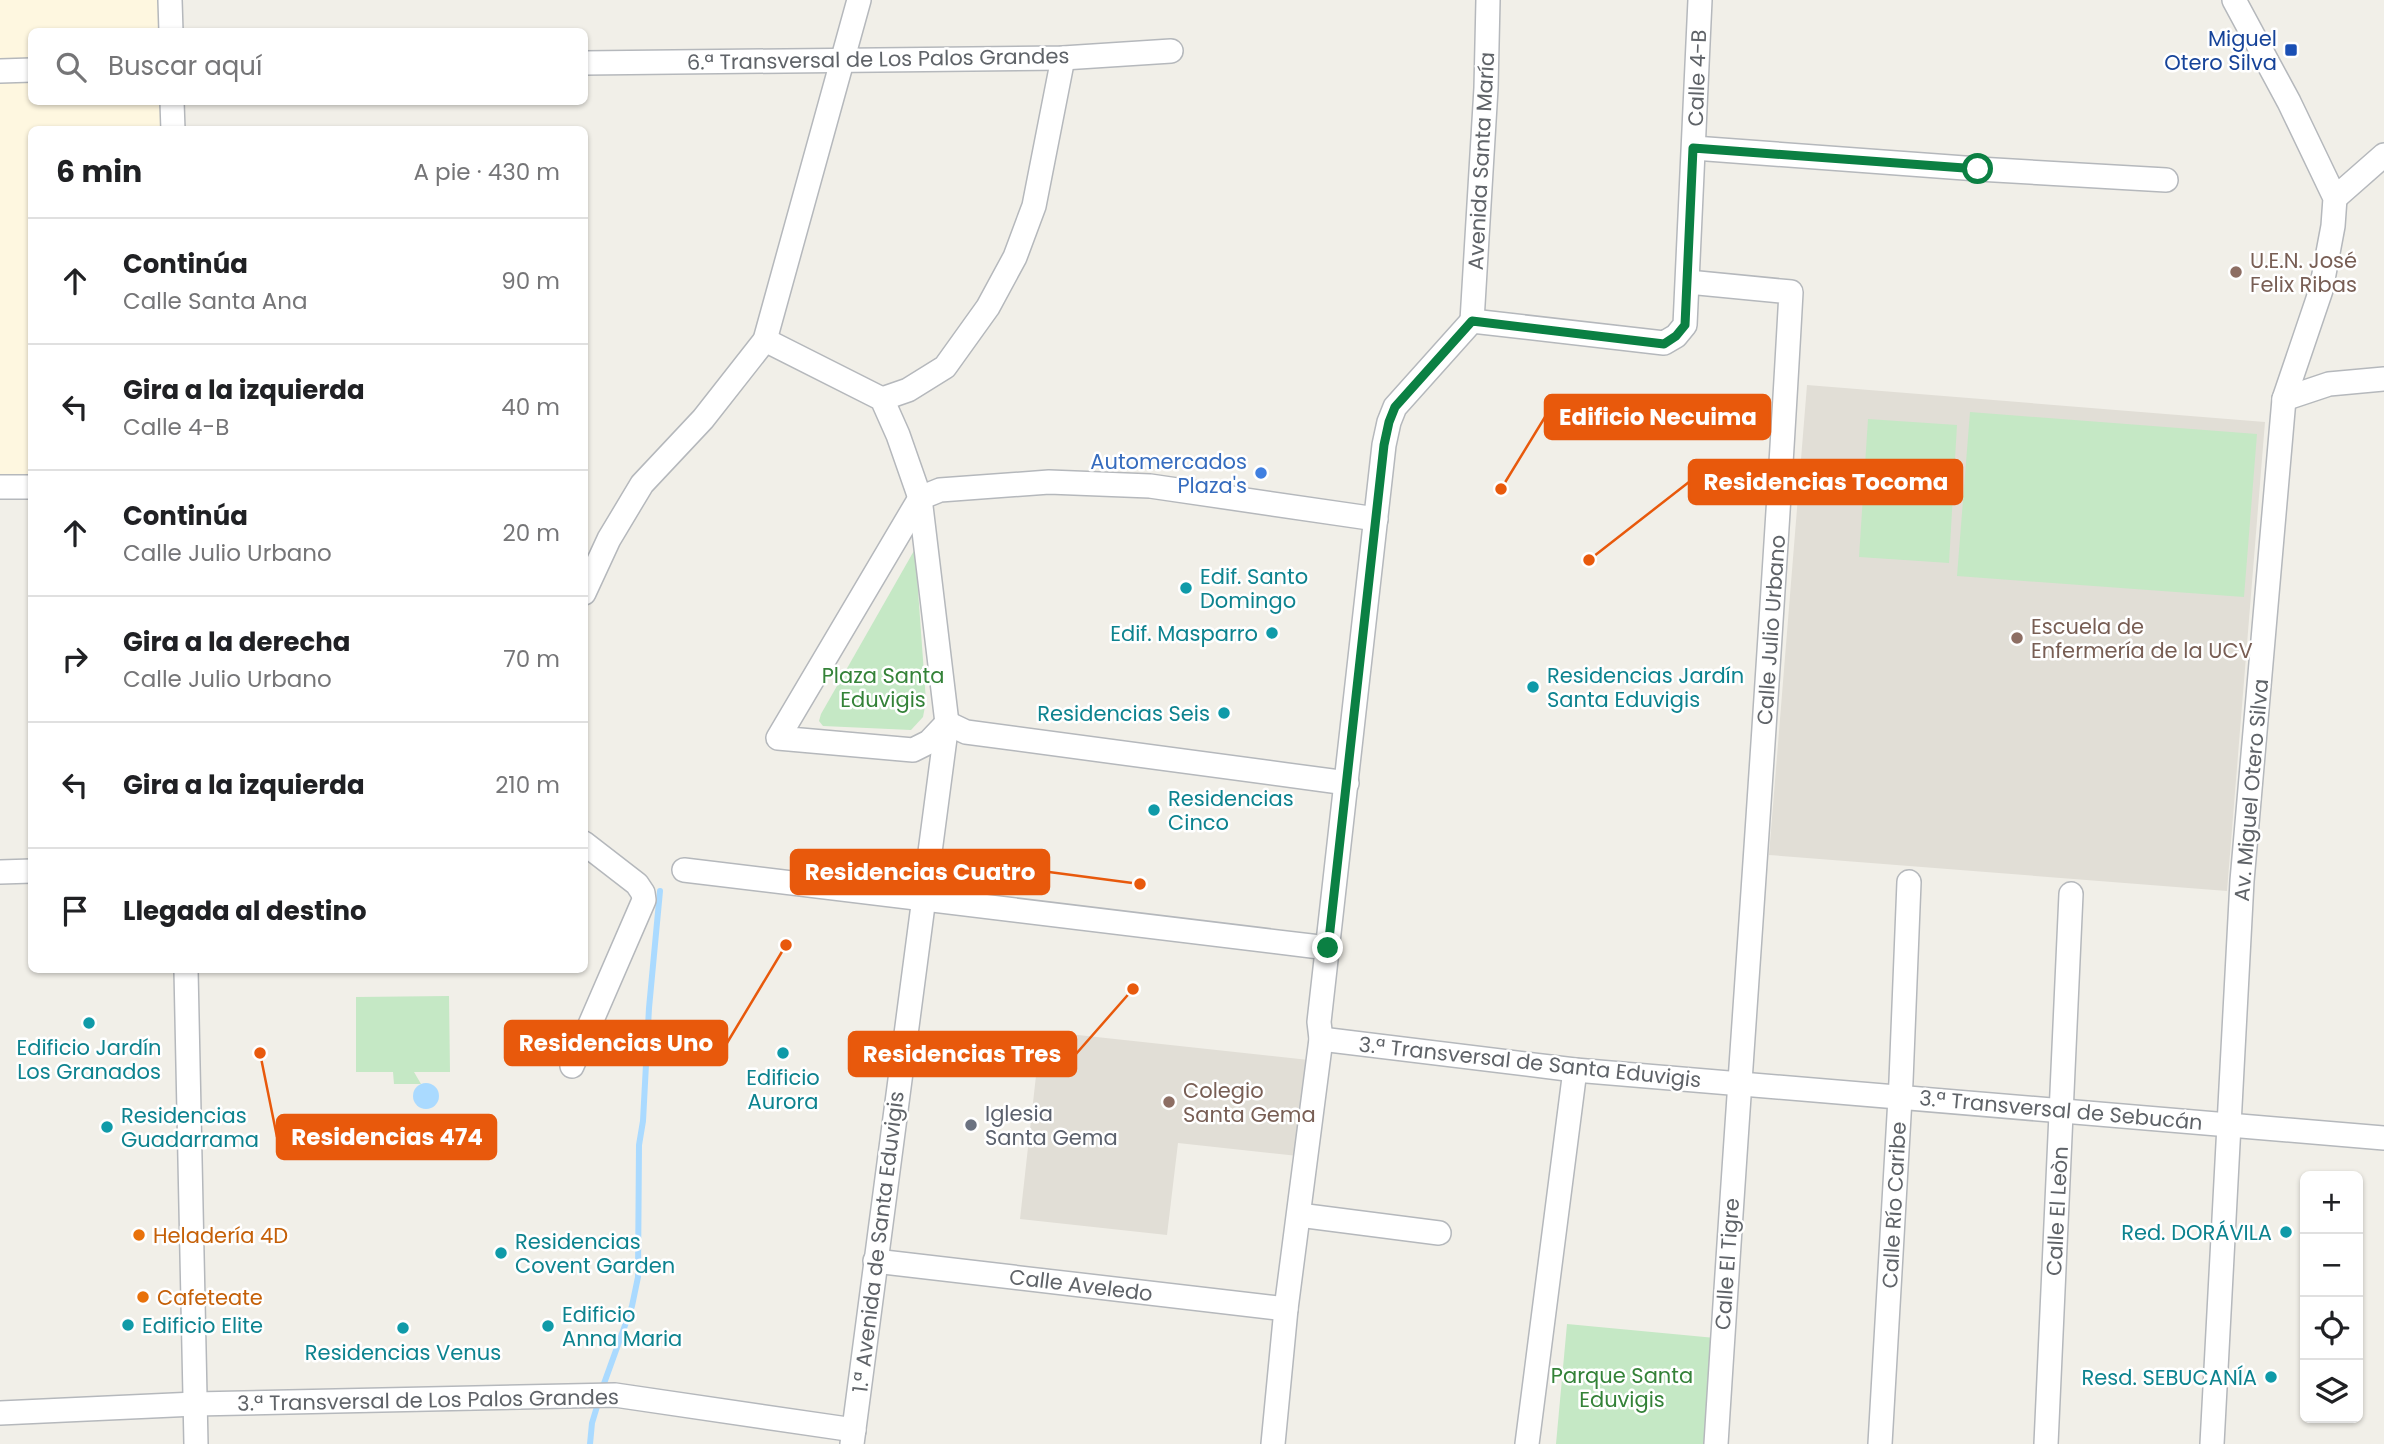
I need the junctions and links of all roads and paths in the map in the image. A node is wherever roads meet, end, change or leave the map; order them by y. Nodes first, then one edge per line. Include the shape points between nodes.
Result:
1 (170, 0) edge
2 (859, 0) edge
3 (1488, 0) edge
4 (1700, 0) edge
5 (2234, 0) edge
6 (171, 28) edge
7 (1171, 51) dead end
8 (1063, 58) junction
9 (842, 61) junction
10 (588, 62) edge
11 (28, 70) edge
12 (0, 71) edge
13 (172, 105) edge
14 (173, 126) edge
15 (1693, 148) junction
16 (2384, 155) edge
17 (2166, 180) dead end
18 (2335, 198) junction
19 (1688, 282) junction
20 (1472, 321) junction
21 (765, 340) junction
22 (2384, 379) edge
23 (882, 399) junction
24 (2284, 399) junction
25 (0, 487) edge
26 (28, 487) edge
27 (920, 498) junction
28 (1376, 519) junction
29 (588, 584) edge
30 (947, 723) junction
31 (1347, 783) junction
32 (588, 847) edge
33 (684, 870) dead end
34 (28, 871) edge
35 (0, 872) edge
36 (1909, 882) dead end
37 (2071, 894) dead end
38 (923, 898) junction
39 (1328, 948) junction
40 (186, 973) edge
41 (1321, 1040) junction
42 (572, 1066) dead end
43 (1575, 1070) junction
44 (1739, 1084) junction
45 (1899, 1098) junction
46 (2062, 1110) junction
47 (2228, 1124) junction
48 (2384, 1138) edge
49 (1299, 1215) junction
50 (1439, 1233) dead end
51 (875, 1261) junction
52 (1286, 1309) junction
53 (195, 1404) junction
54 (0, 1413) edge
55 (853, 1437) edge
56 (195, 1444) edge
57 (1273, 1444) edge
58 (1527, 1444) edge
59 (1716, 1444) edge
60 (1880, 1444) edge
61 (2046, 1444) edge
62 (2212, 1444) edge

1 - 6 street
2 - 9 street
3 - 20 street, Avenida Santa María
4 - 15 street, Calle 4-B
5 - 18 street via 2290,102
7 - 8 street, 6.ª Transversal de Los Palos Grandes
8 - 9 street, 6.ª Transversal de Los Palos Grandes
8 - 23 street via 1034,206 1015,257 988,307 945,368
9 - 10 street, 6.ª Transversal de Los Palos Grandes
9 - 21 street
11 - 12 street
13 - 14 street
15 - 17 street
15 - 19 street, Calle 4-B
16 - 18 street
18 - 24 street, Av. Miguel Otero Silva via 2321,290
19 - 20 street via 1685,325 1664,344
19 - 44 street, Calle Julio Urbano via 1791,292
20 - 28 street via 1395,407 1384,445
21 - 23 street
21 - 29 street via 703,419 642,484
22 - 24 street via 2329,384
23 - 27 street, 1.ª Avenida de Santa Eduvigis
24 - 47 street, Av. Miguel Otero Silva via 2242,881
25 - 26 street
27 - 28 street via 940,490 1035,482 1138,486
27 - 30 street, 1.ª Avenida de Santa Eduvigis
27 - 30 street via 778,738 913,750 929,742
28 - 31 street
30 - 31 street via 966,732
30 - 38 street, 1.ª Avenida de Santa Eduvigis
31 - 39 street
32 - 42 street via 632,879 644,900
33 - 38 street
34 - 35 street
36 - 45 street, Calle Río Caribe
37 - 46 street, Calle El Leòn
38 - 39 street
38 - 51 street, 1.ª Avenida de Santa Eduvigis
39 - 41 street
40 - 53 street
41 - 43 street, 3.ª Transversal de Santa Eduvigis
41 - 49 street
43 - 44 street, 3.ª Transversal de Santa Eduvigis
43 - 58 street
44 - 45 street, 3.ª Transversal de Sebucán
44 - 59 street, Calle El Tigre
45 - 46 street, 3.ª Transversal de Sebucán
45 - 60 street, Calle Río Caribe
46 - 47 street, 3.ª Transversal de Sebucán
46 - 61 street, Calle El Leòn
47 - 48 street, 3.ª Transversal de Sebucán
47 - 62 street, Av. Miguel Otero Silva
49 - 50 street
49 - 52 street
51 - 52 street, Calle Aveledo
51 - 55 street, 1.ª Avenida de Santa Eduvigis
52 - 57 street
53 - 54 street, 3.ª Transversal de Los Palos Grandes
53 - 55 street, 3.ª Transversal de Los Palos Grandes via 615,1395
53 - 56 street

